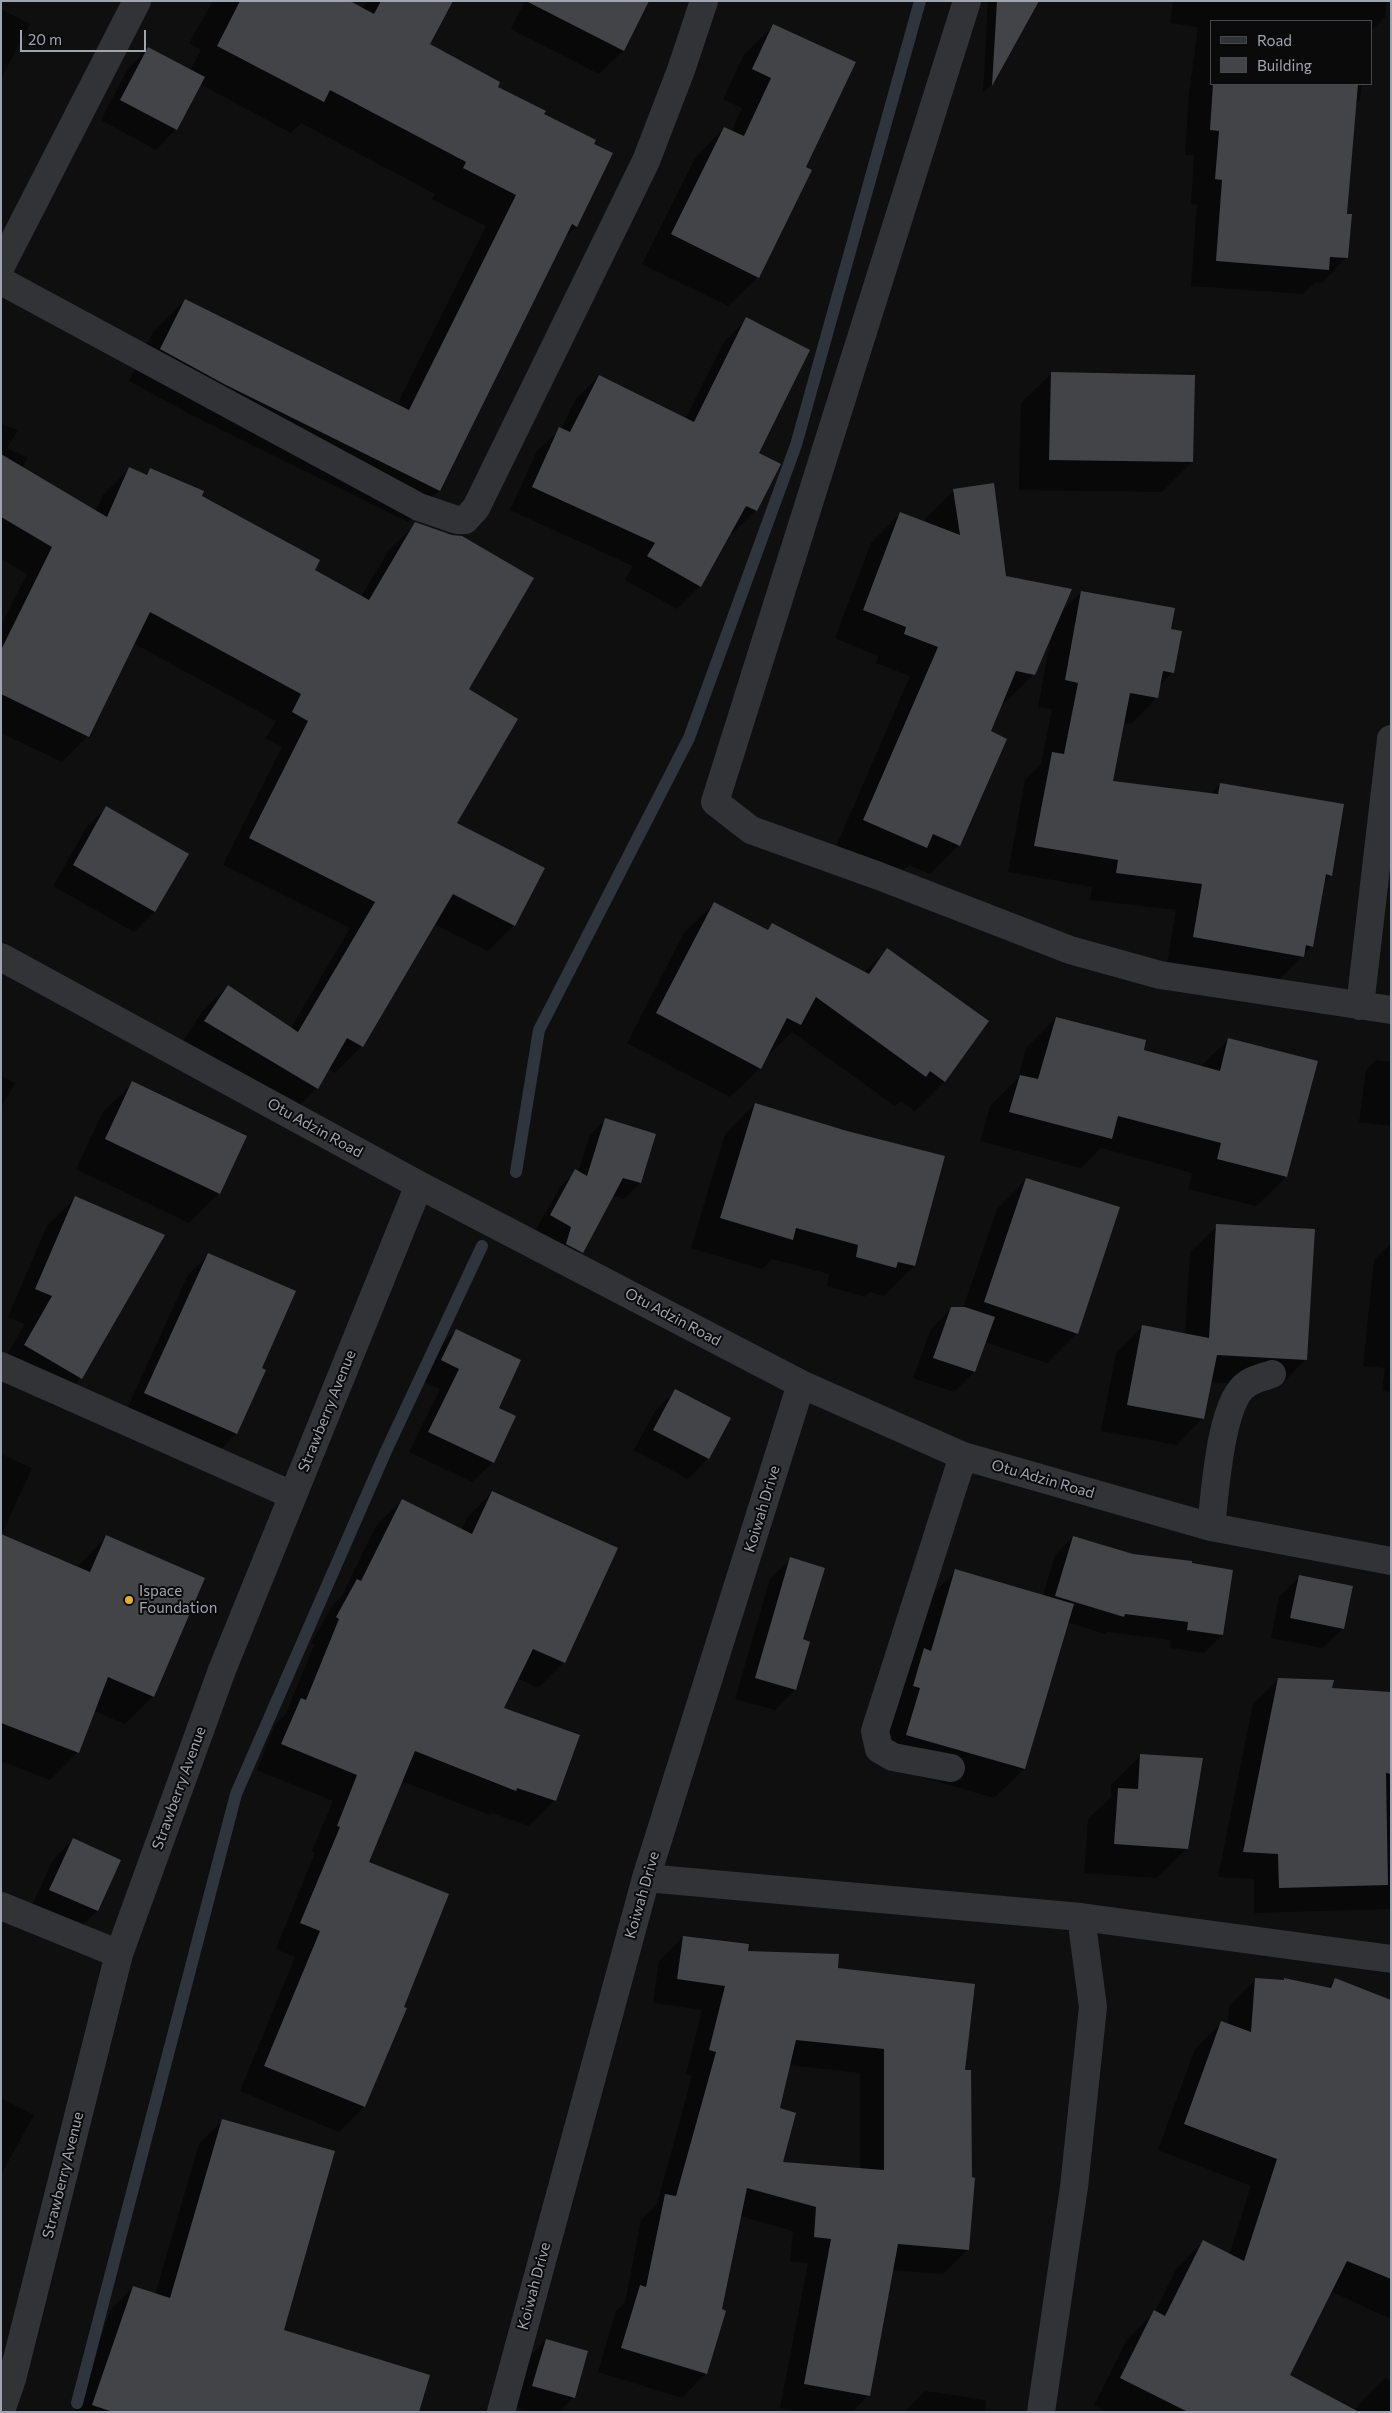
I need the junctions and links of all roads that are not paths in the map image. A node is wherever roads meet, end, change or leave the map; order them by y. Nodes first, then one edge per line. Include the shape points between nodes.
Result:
1 (137, 1) edge
2 (704, 1) edge
3 (967, 1) edge
4 (1, 266) edge
5 (1, 281) edge
6 (1391, 739) edge
7 (1, 957) edge
8 (1360, 1006) junction
9 (1391, 1010) edge
10 (419, 1185) junction
11 (1, 1366) edge
12 (1272, 1374) dead end
13 (801, 1384) junction
14 (963, 1456) junction
15 (292, 1495) junction
16 (1211, 1527) junction
17 (1391, 1561) edge
18 (951, 1768) dead end
19 (646, 1878) junction
20 (1, 1906) edge
21 (1081, 1917) junction
22 (119, 1954) junction
23 (1391, 1959) edge
24 (1, 2411) edge
25 (501, 2412) edge
26 (1040, 2412) edge

1 - 4 street
2 - 5 street via 646,161 476,508 465,520 419,507
3 - 8 street via 714,802 751,830 1070,950 1160,975
6 - 8 street
7 - 10 street, Otu Adzin Road
8 - 9 street
10 - 13 street, Otu Adzin Road
10 - 15 street, Strawberry Avenue
11 - 15 street
12 - 16 street via 1246,1384 1233,1401 1224,1428
13 - 14 street, Otu Adzin Road
13 - 19 street, Koiwah Drive
14 - 16 street, Otu Adzin Road
14 - 18 street via 875,1731 879,1749 893,1758
15 - 22 street, Strawberry Avenue via 222,1670
16 - 17 street, Otu Adzin Road
19 - 21 street
19 - 25 street, Koiwah Drive
20 - 22 street
21 - 23 street
21 - 26 street via 1092,2007 1074,2187
22 - 24 street, Strawberry Avenue via 12,2380

